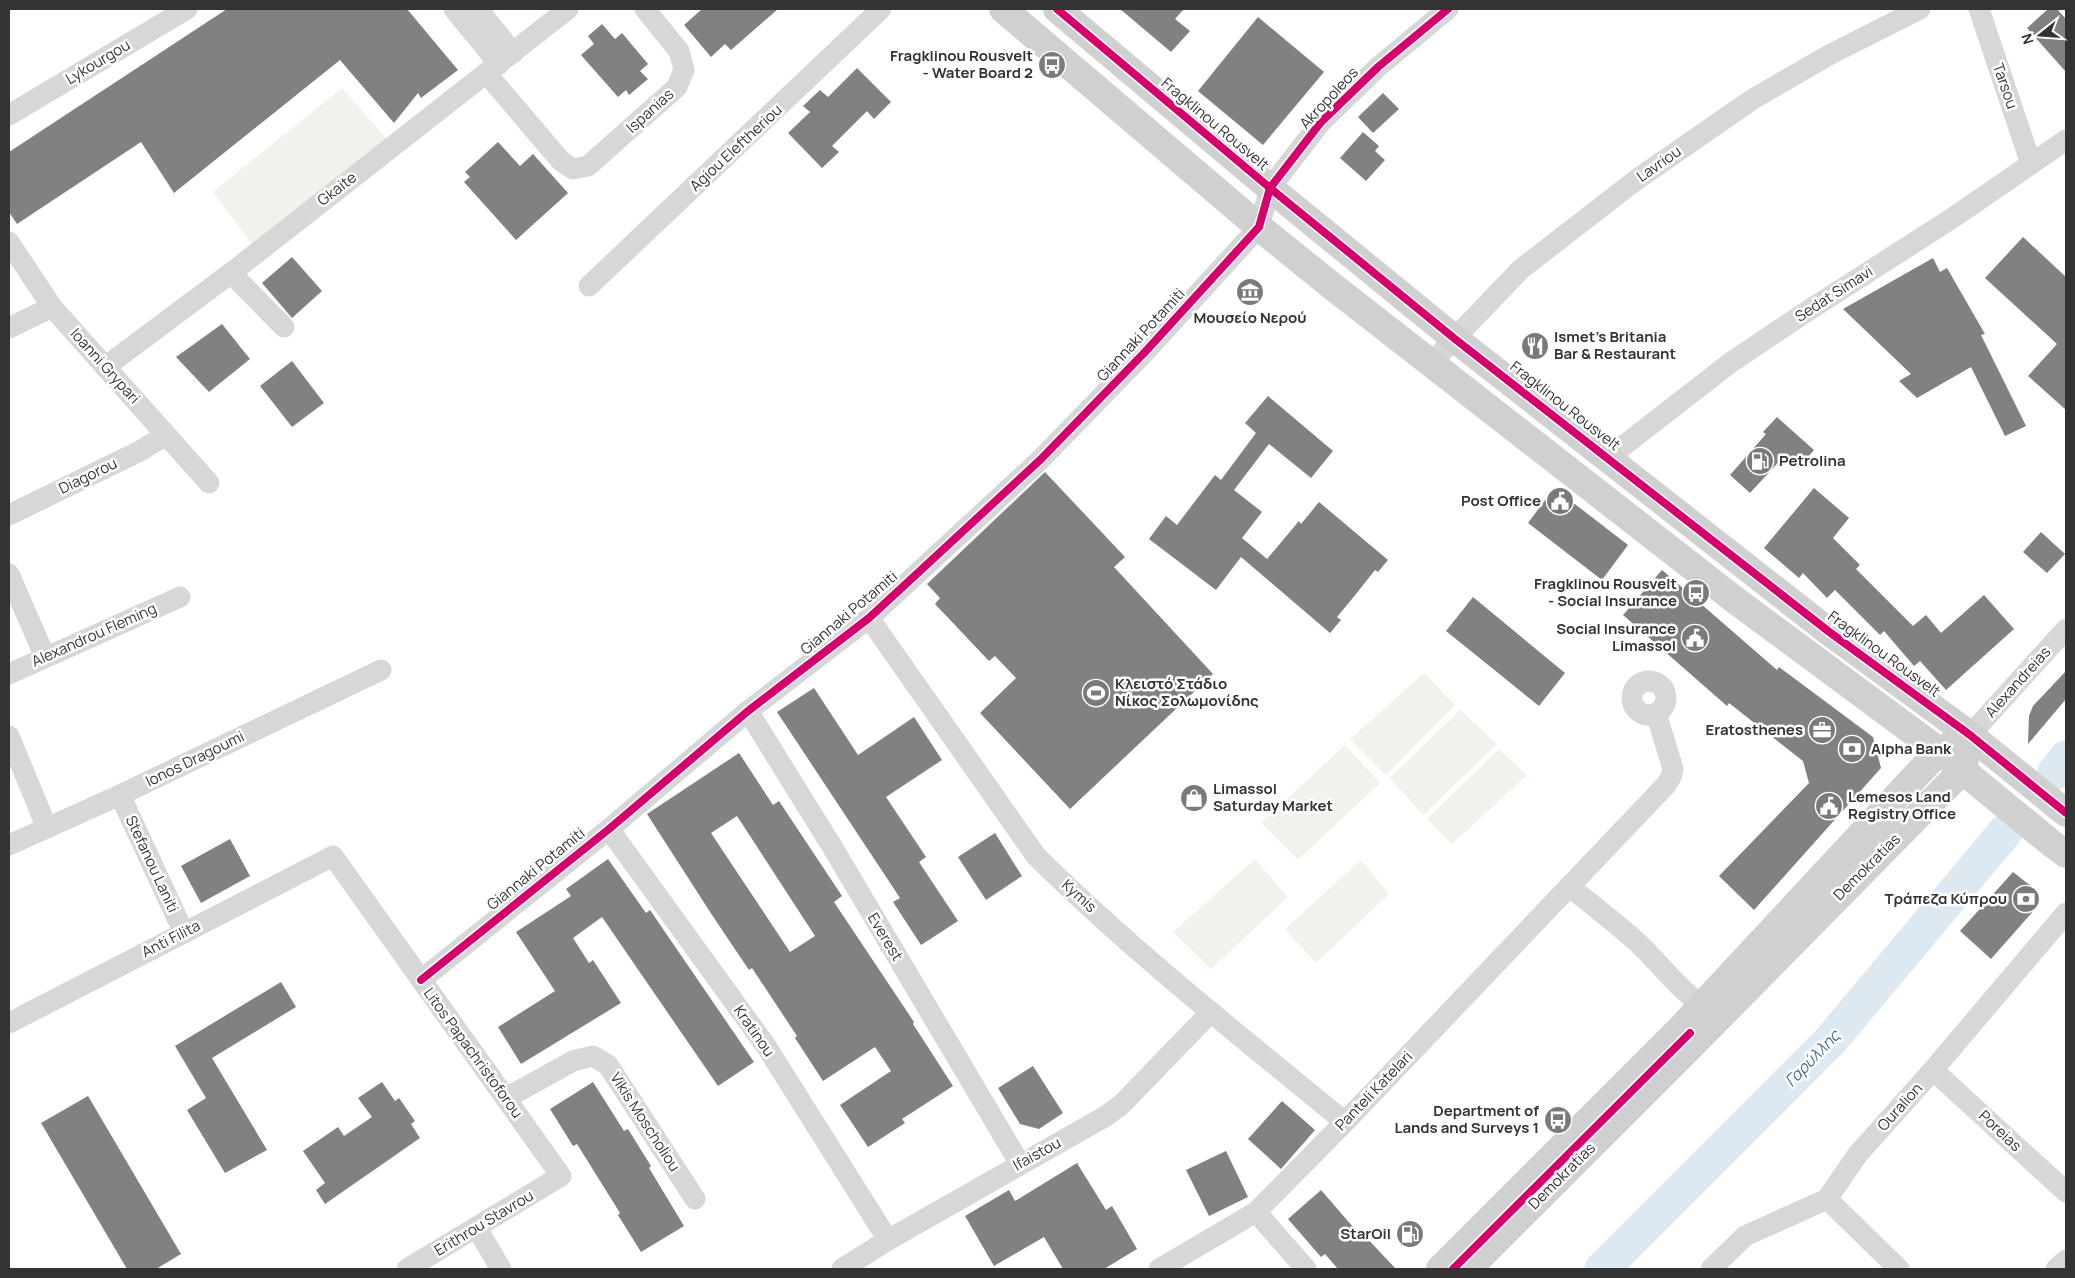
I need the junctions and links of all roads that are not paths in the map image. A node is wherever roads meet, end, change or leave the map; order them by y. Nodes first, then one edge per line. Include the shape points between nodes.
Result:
1 (187, 9) edge
2 (454, 9) edge
3 (478, 9) edge
4 (568, 9) edge
5 (645, 9) edge
6 (882, 9) edge
7 (1003, 9) edge
8 (1057, 9) edge
9 (1448, 9) edge
10 (1920, 9) edge
11 (1979, 9) edge
12 (500, 64) junction
13 (9, 115) edge
14 (2066, 140) edge
15 (2031, 164) junction
16 (1270, 188) junction
17 (1259, 227) junction
18 (9, 242) edge
19 (231, 273) junction
20 (589, 286) dead end
21 (52, 306) junction
22 (284, 327) dead end
23 (9, 328) edge
24 (1455, 338) junction
25 (1430, 364) junction
26 (105, 367) junction
27 (166, 435) junction
28 (1609, 458) junction
29 (209, 483) dead end
30 (9, 515) edge
31 (9, 574) edge
32 (180, 597) dead end
33 (869, 618) junction
34 (2066, 629) edge
35 (45, 657) junction
36 (381, 670) dead end
37 (9, 674) edge
38 (748, 711) junction
39 (1656, 713) dead end
40 (1970, 735) junction
41 (9, 736) edge
42 (1939, 751) junction
43 (1963, 770) junction
44 (120, 795) junction
45 (2066, 812) edge
46 (47, 828) junction
47 (609, 829) junction
48 (9, 845) edge
49 (2066, 854) edge
50 (333, 856) joint
51 (1570, 886) junction
52 (2066, 913) edge
53 (184, 933) junction
54 (421, 980) junction
55 (1714, 1008) junction
56 (1211, 1012) junction
57 (9, 1023) edge
58 (1934, 1070) junction
59 (506, 1098) junction
60 (1345, 1122) junction
61 (1020, 1164) junction
62 (562, 1176) joint
63 (2066, 1192) edge
64 (1827, 1199) junction
65 (695, 1200) dead end
66 (1256, 1212) junction
67 (476, 1227) junction
68 (888, 1240) junction
69 (2066, 1260) edge
70 (407, 1269) edge
71 (501, 1269) edge
72 (842, 1269) edge
73 (1159, 1269) edge
74 (1306, 1269) edge
75 (1440, 1269) edge
76 (1468, 1269) edge
77 (1711, 1269) edge
78 (1899, 1269) edge
79 (2056, 1269) edge

1 - 13 street, Lykourgou
2 - 12 street
3 - 12 street
4 - 12 street, Gkaite
5 - 12 street, Ispanias via 680,51 684,70 677,87 588,166 573,169 561,161
6 - 20 street, Agiou Eleftheriou
7 - 17 main road
8 - 16 main road, Fragklinou Rousvelt
9 - 16 street, Akropoleos via 1378,66 1321,122
10 - 24 street, Lavriou via 1829,55 1753,99 1636,180 1521,269
11 - 15 street, Tarsou
12 - 19 street, Gkaite
14 - 15 street, Sedat Simavi
15 - 28 street, Sedat Simavi via 1730,363
16 - 17 street, Akropoleos
16 - 24 main road, Fragklinou Rousvelt
17 - 25 main road
17 - 33 street, Giannaki Potamiti via 1145,352 1040,460
18 - 21 street, Ioanni Grypari
19 - 22 street
19 - 26 street, Gkaite
21 - 23 street
21 - 26 street, Ioanni Grypari
24 - 25 street, Lavriou
24 - 28 main road, Fragklinou Rousvelt
25 - 42 main road via 1735,600
26 - 27 street, Ioanni Grypari
27 - 29 street, Ioanni Grypari
27 - 30 street, Diagorou via 140,452
28 - 40 main road, Fragklinou Rousvelt via 1828,631
31 - 35 street
32 - 35 street, Alexandrou Fleming
33 - 38 street, Giannaki Potamiti
33 - 56 street, Kymis via 1036,856
34 - 40 street, Alexandreias
35 - 37 street, Alexandrou Fleming
36 - 44 street, Ionos Dragoumi
38 - 47 street, Giannaki Potamiti
38 - 61 street, Everest
39 - 51 street, Panteli Katelari via 1673,769 1671,777
40 - 42 main road, Demokratias
40 - 43 main road
40 - 45 main road, Fragklinou Rousvelt
41 - 46 street
42 - 43 main road
42 - 55 main road, Demokratias
43 - 49 main road
43 - 55 main road, Demokratias
44 - 46 street, Ionos Dragoumi
44 - 53 street, Stefanou Laniti
46 - 48 street, Ionos Dragoumi
47 - 54 street, Giannaki Potamiti
47 - 68 street, Kratinou via 766,1046
50 - 53 street, Anti Filita
50 - 54 street, Litos Papachristoforou
51 - 55 street
51 - 60 street, Panteli Katelari
52 - 58 street, Ouralion
53 - 57 street, Anti Filita
54 - 59 street, Litos Papachristoforou
55 - 75 main road, Demokratias
55 - 76 main road, Demokratias
56 - 60 street, Kymis
56 - 61 street, Ifaistou via 1122,1104
58 - 63 street, Poreias
58 - 64 street, Ouralion via 1858,1154
59 - 62 street, Litos Papachristoforou
59 - 65 street, Vikis Moscholiou via 572,1060 593,1056 608,1065
60 - 66 street, Panteli Katelari
61 - 68 street, Ifaistou
62 - 67 street, Erithrou Stavrou
64 - 77 street via 1744,1236
64 - 78 street
66 - 73 street, Panteli Katelari
66 - 74 street
67 - 70 street, Erithrou Stavrou
67 - 71 street
68 - 72 street, Ifaistou
69 - 79 street

